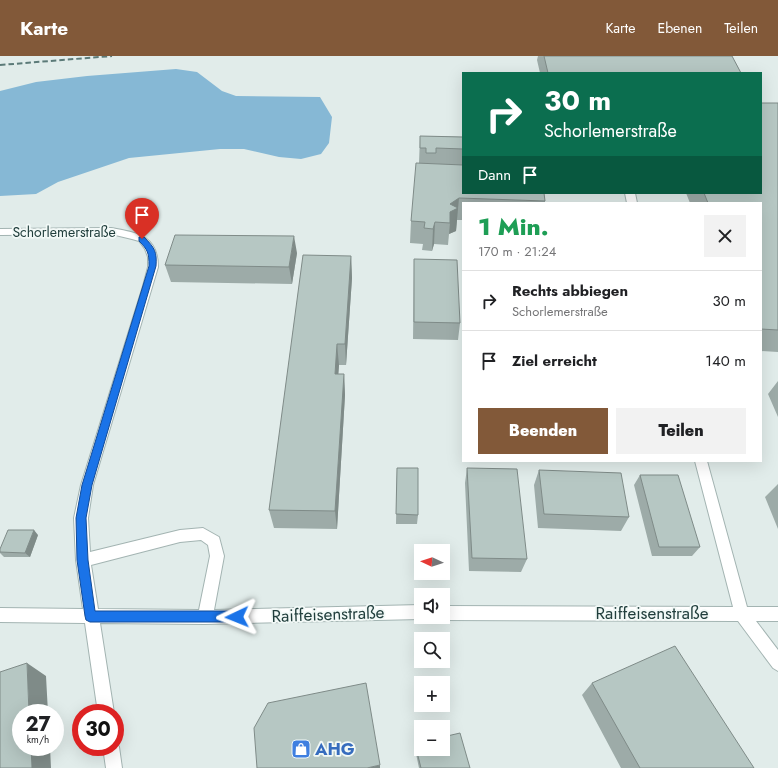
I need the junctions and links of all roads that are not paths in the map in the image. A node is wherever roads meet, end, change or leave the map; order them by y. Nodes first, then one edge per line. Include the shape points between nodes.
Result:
1 (0, 232) edge
2 (701, 462) edge
3 (83, 560) junction
4 (414, 612) edge
5 (450, 612) edge
6 (742, 614) junction
7 (778, 614) edge
8 (0, 616) edge
9 (90, 616) junction
10 (205, 618) junction
11 (778, 662) edge
12 (105, 704) edge
13 (112, 756) edge
14 (114, 768) edge

1 - 3 street, Schorlemerstraße via 120,232 142,239 150,248 153,257 148,286 87,485 81,518
2 - 6 street
3 - 9 street, Schorlemerstraße
3 - 10 street via 180,536 203,534 214,541 216,556
4 - 10 street, Raiffeisenstraße
5 - 6 street, Raiffeisenstraße
6 - 7 street, Raiffeisenstraße
6 - 11 street
8 - 9 street, Raiffeisenstraße
9 - 10 street, Raiffeisenstraße
9 - 12 street, Schorlemerstraße
13 - 14 street

